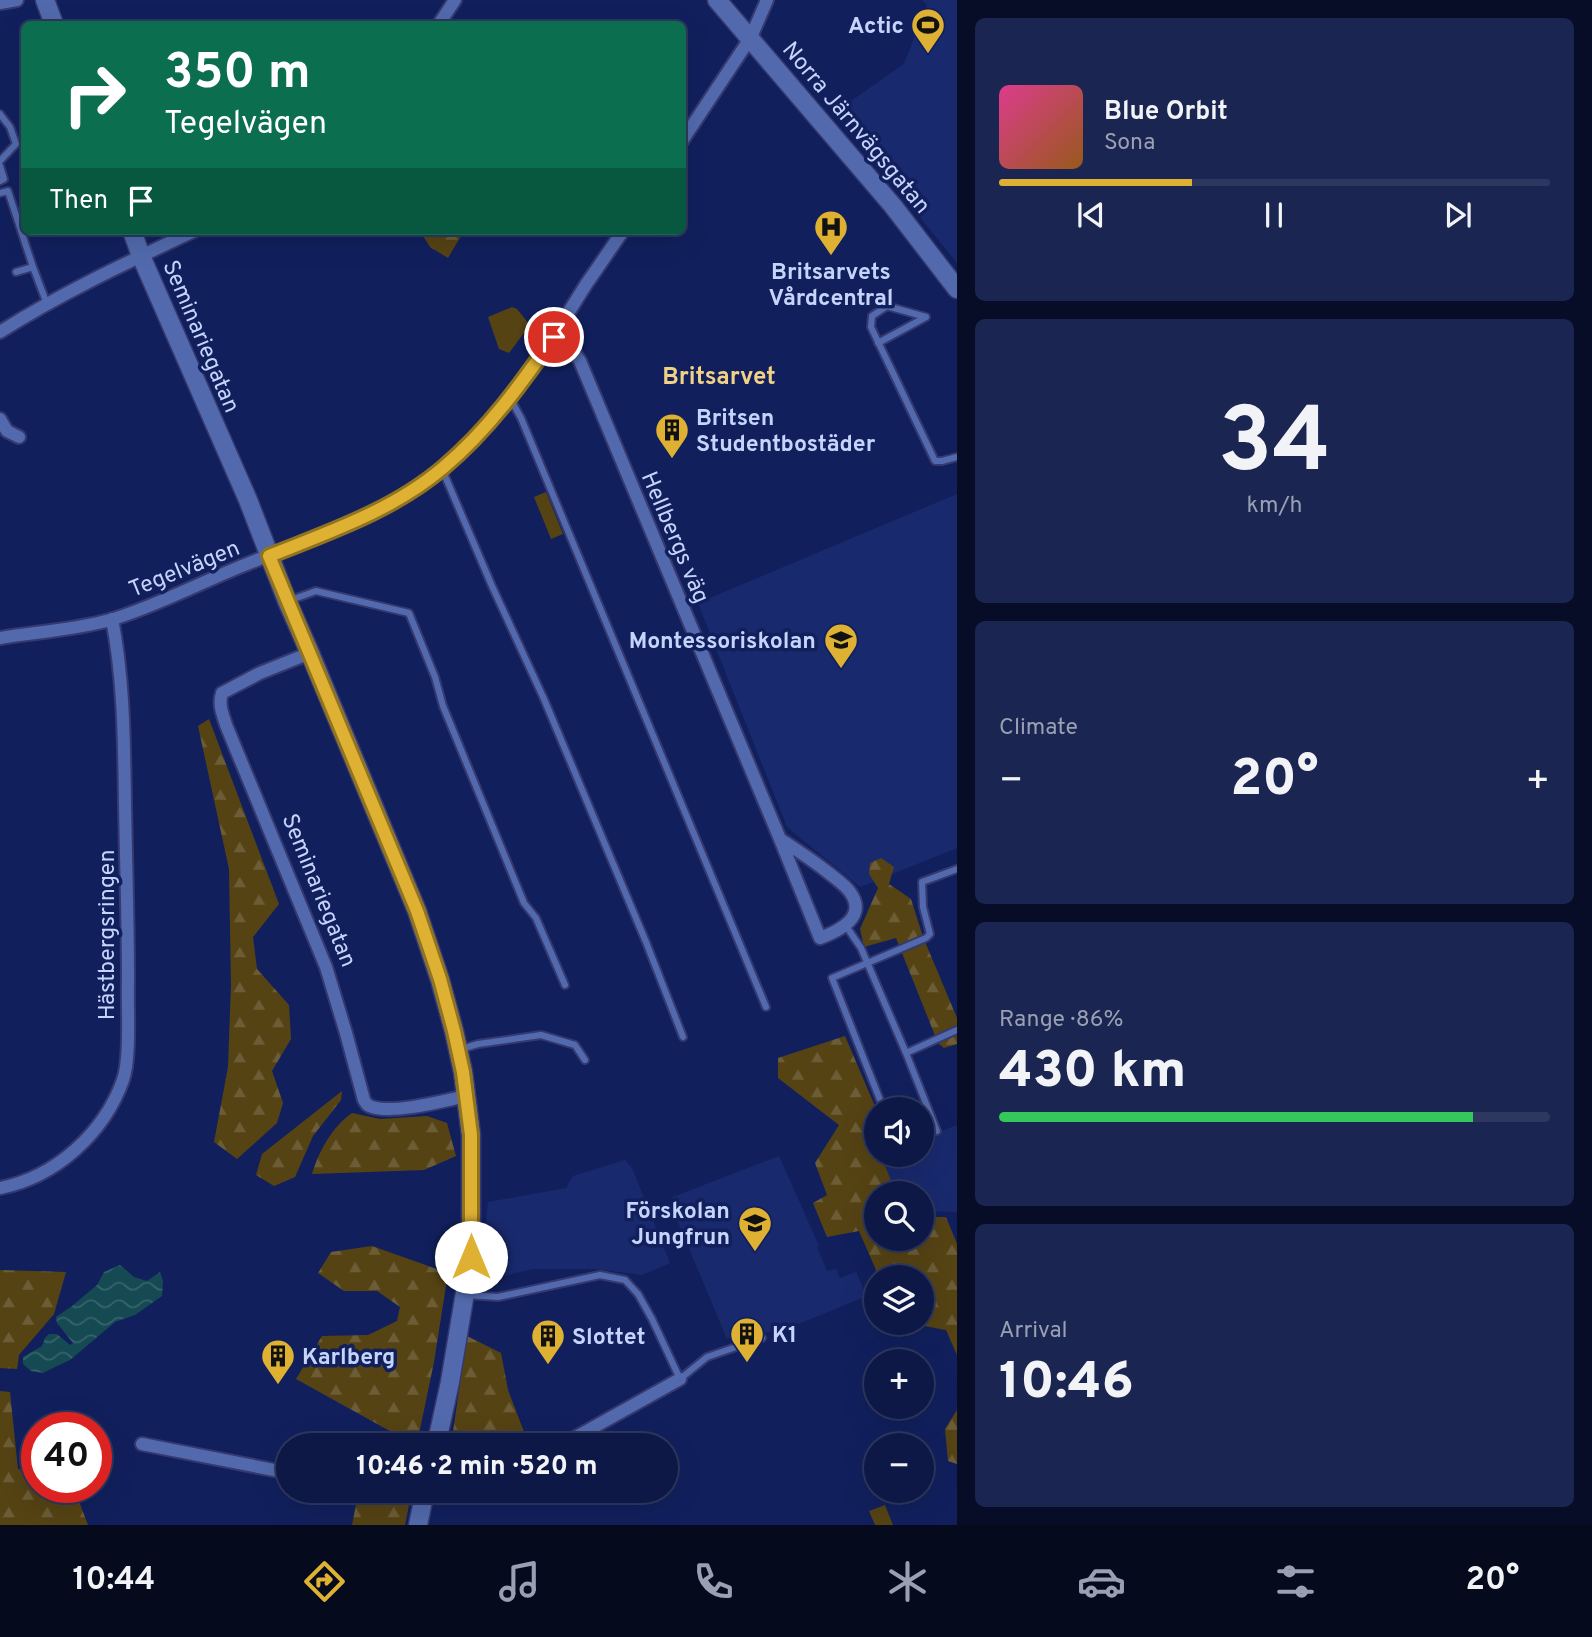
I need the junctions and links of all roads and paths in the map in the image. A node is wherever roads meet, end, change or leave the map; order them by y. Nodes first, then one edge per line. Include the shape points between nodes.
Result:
1 (17, 0) edge
2 (45, 0) edge
3 (455, 0) edge
4 (717, 0) edge
5 (767, 0) edge
6 (0, 3) edge
7 (53, 21) edge
8 (441, 21) edge
9 (751, 37) junction
10 (0, 114) edge
11 (686, 135) edge
12 (0, 164) edge
13 (0, 181) edge
14 (0, 193) edge
15 (21, 231) edge
16 (22, 235) edge
17 (133, 235) edge
18 (186, 235) edge
19 (620, 235) edge
20 (141, 256) junction
21 (33, 267) junction
22 (16, 272) dead end
23 (957, 289) edge
24 (47, 304) junction
25 (0, 332) edge
26 (554, 337) junction
27 (878, 343) junction
28 (510, 398) junction
29 (0, 419) edge
30 (19, 437) dead end
31 (957, 457) edge
32 (442, 469) junction
33 (269, 556) junction
34 (287, 601) junction
35 (112, 619) junction
36 (0, 638) edge
37 (310, 653) junction
38 (780, 839) junction
39 (957, 869) edge
40 (846, 926) junction
41 (868, 964) junction
42 (565, 985) dead end
43 (766, 1007) dead end
44 (957, 1030) edge
45 (683, 1037) dead end
46 (458, 1049) junction
47 (906, 1054) junction
48 (585, 1060) dead end
49 (466, 1097) junction
50 (879, 1097) edge
51 (937, 1131) dead end
52 (0, 1188) edge
53 (465, 1294) junction
54 (762, 1338) dead end
55 (680, 1379) junction
56 (439, 1433) edge
57 (582, 1433) edge
58 (142, 1444) dead end
59 (276, 1470) edge
60 (422, 1503) edge
61 (418, 1525) edge

1 - 6 street
2 - 7 street
3 - 8 street
4 - 9 street, Norra Järnvägsgatan
5 - 9 street
9 - 11 street
9 - 23 street, Norra Järnvägsgatan
10 - 12 lane via 16,144
12 - 13 lane via 4,180
14 - 15 lane via 8,191
16 - 21 lane
17 - 20 street, Seminariegatan
18 - 20 street
19 - 26 street, Tegelvägen
20 - 24 street
20 - 33 street, Seminariegatan
21 - 22 lane
21 - 24 lane
24 - 25 street
26 - 28 street, Tegelvägen
26 - 38 street, Hellbergs väg via 580,361
27 - 27 lane via 872,316 887,306 926,317
27 - 31 lane via 934,461
28 - 32 street, Tegelvägen
28 - 43 lane
29 - 30 street via 7,431
32 - 33 street, Tegelvägen via 385,505
32 - 45 lane via 544,699
33 - 34 street, Seminariegatan
33 - 35 street, Tegelvägen
34 - 37 street, Seminariegatan
34 - 42 lane via 316,591 409,613 524,902 536,918
35 - 36 street, Tegelvägen
35 - 52 street, Hästbergsringen via 124,731 125,1075 100,1122 78,1148 29,1179
37 - 46 street, Seminariegatan via 422,925
37 - 49 street, Seminariegatan via 222,693 226,725 326,967 364,1100 371,1107 388,1109
38 - 40 street via 849,890 855,906
38 - 40 street, Hellbergs väg via 820,938
39 - 41 lane via 922,882 930,934
40 - 41 lane
41 - 47 lane
41 - 50 lane via 832,978
44 - 47 lane
46 - 48 lane via 541,1035 575,1045
46 - 49 street, Seminariegatan
47 - 51 lane
49 - 53 street, Seminariegatan via 471,1135 471,1257
53 - 55 lane via 498,1297 600,1275 625,1280 652,1319
53 - 56 street, Seminariegatan
54 - 55 lane via 707,1357
55 - 57 street
58 - 59 street
60 - 61 street

